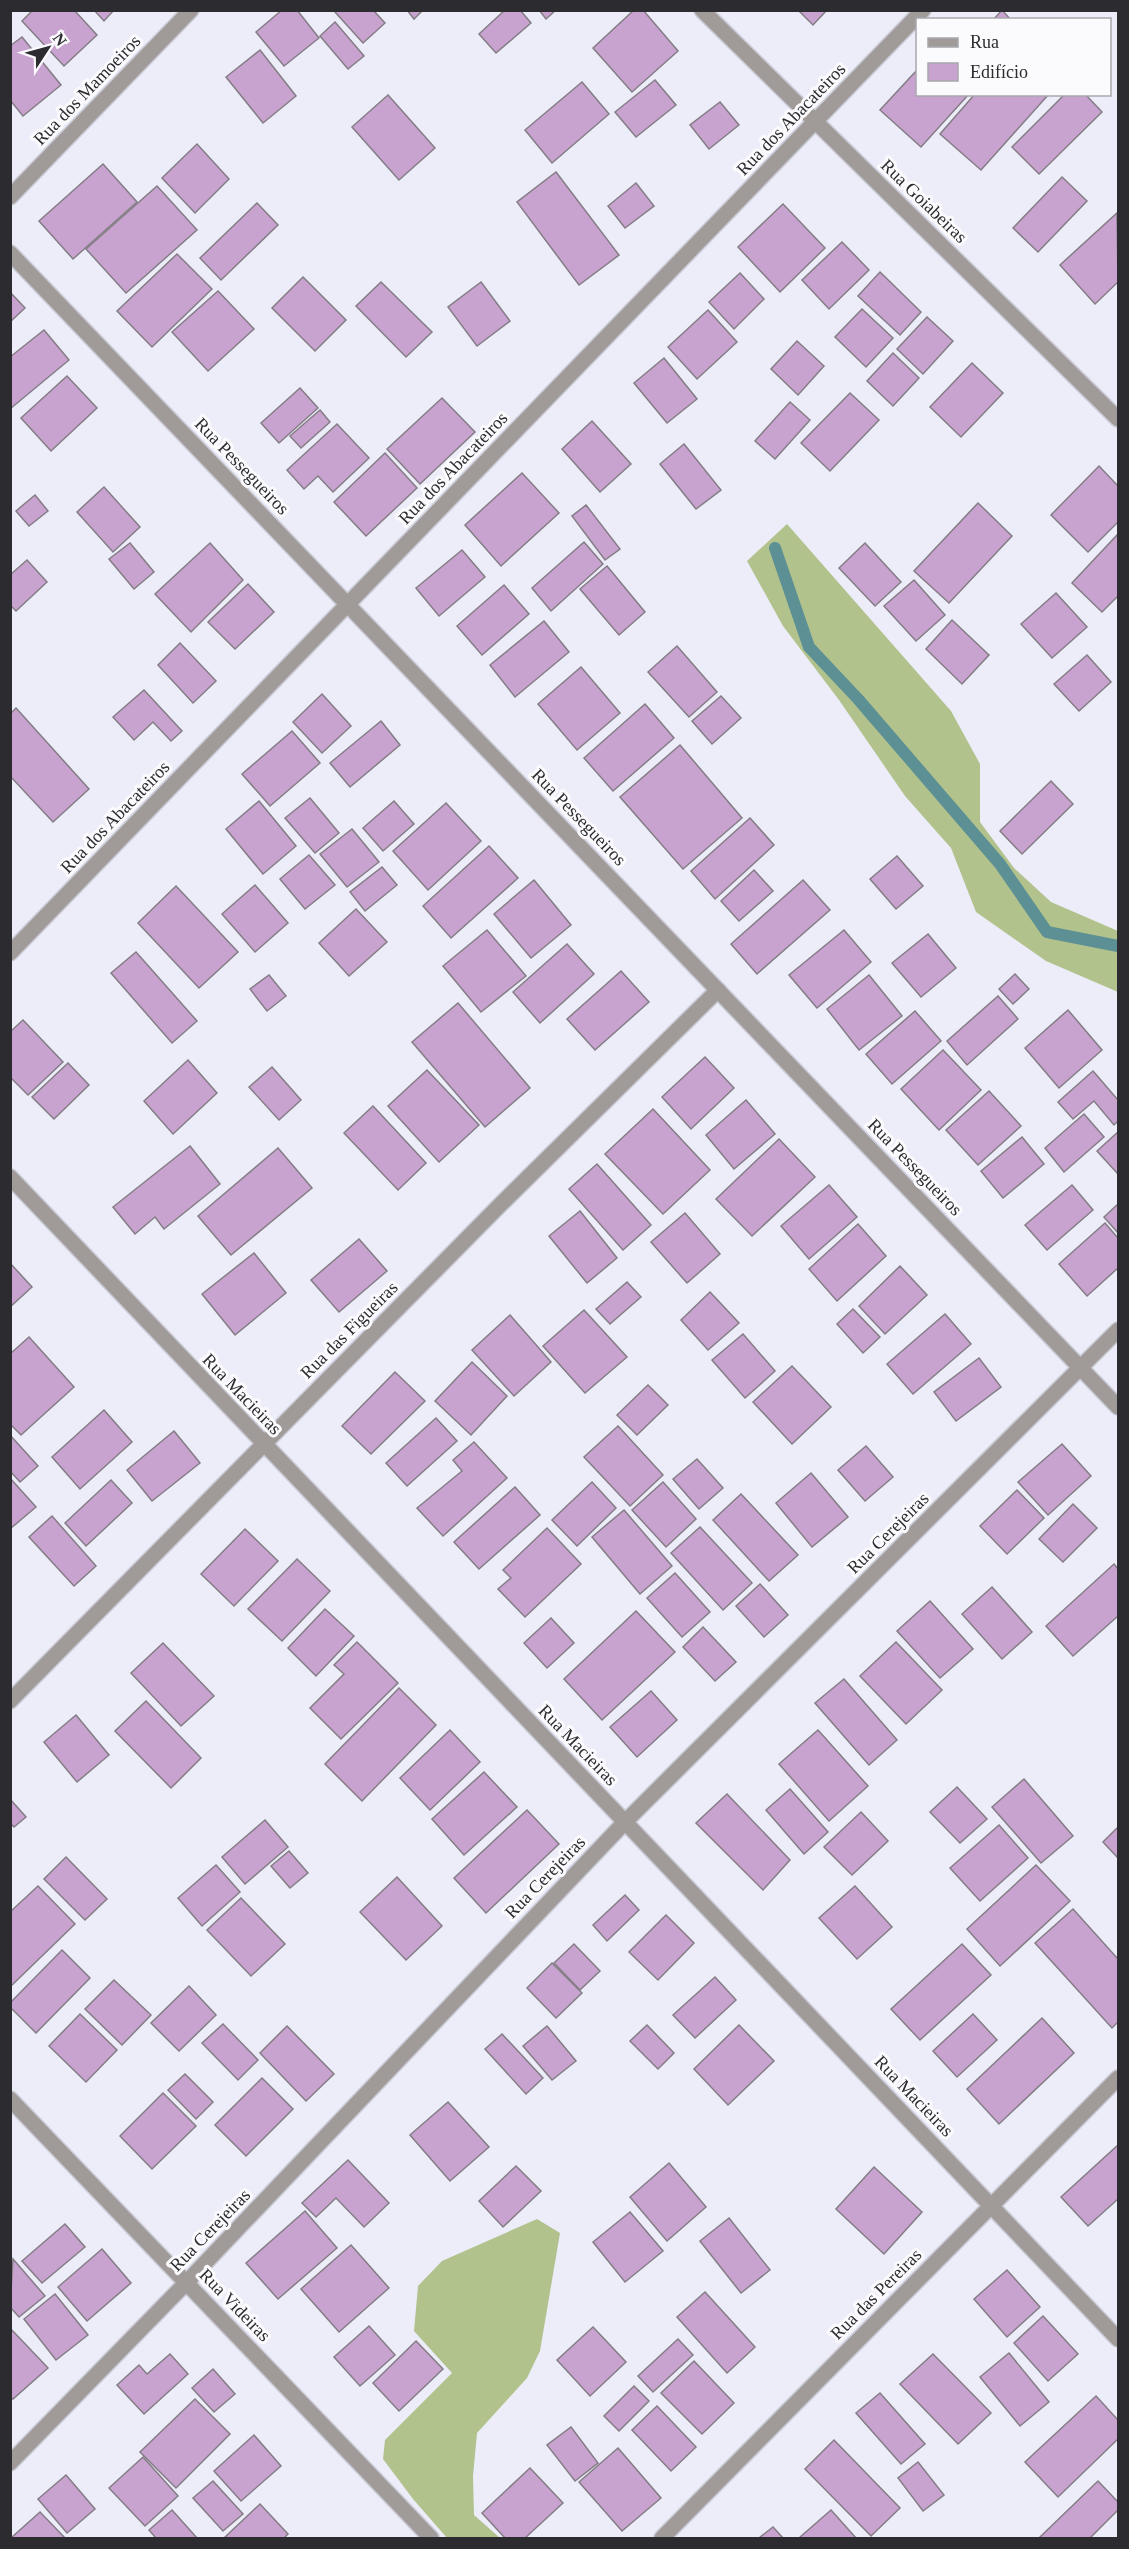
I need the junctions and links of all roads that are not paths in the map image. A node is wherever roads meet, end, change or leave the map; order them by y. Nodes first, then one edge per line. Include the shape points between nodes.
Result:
1 (191, 10) edge
2 (702, 10) edge
3 (923, 10) edge
4 (815, 122) junction
5 (10, 197) edge
6 (10, 254) edge
7 (1119, 419) edge
8 (348, 604) junction
9 (10, 953) edge
10 (718, 990) junction
11 (10, 1177) edge
12 (1119, 1330) edge
13 (1082, 1369) junction
14 (1119, 1407) edge
15 (264, 1444) junction
16 (10, 1701) edge
17 (625, 1822) junction
18 (1119, 2078) edge
19 (10, 2099) edge
20 (991, 2206) junction
21 (186, 2283) junction
22 (1119, 2339) edge
23 (10, 2463) edge
24 (431, 2538) edge
25 (662, 2538) edge

1 - 5 street, Rua dos Mamoeiros
2 - 4 street, Rua Goiabeiras
3 - 4 street, Rua dos Abacateiros
4 - 7 street, Rua Goiabeiras
4 - 8 street, Rua dos Abacateiros
6 - 8 street, Rua Pessegueiros
8 - 9 street, Rua dos Abacateiros
8 - 10 street, Rua Pessegueiros
10 - 13 street, Rua Pessegueiros
10 - 15 street, Rua das Figueiras
11 - 15 street, Rua Macieiras
12 - 13 street, Rua Cerejeiras
13 - 14 street, Rua Pessegueiros
13 - 17 street, Rua Cerejeiras
15 - 16 street, Rua das Figueiras
15 - 17 street, Rua Macieiras
17 - 20 street, Rua Macieiras
17 - 21 street, Rua Cerejeiras
18 - 20 street, Rua das Pereiras
19 - 21 street, Rua Videiras
20 - 22 street, Rua Macieiras
20 - 25 street, Rua das Pereiras
21 - 23 street, Rua Cerejeiras
21 - 24 street, Rua Videiras

